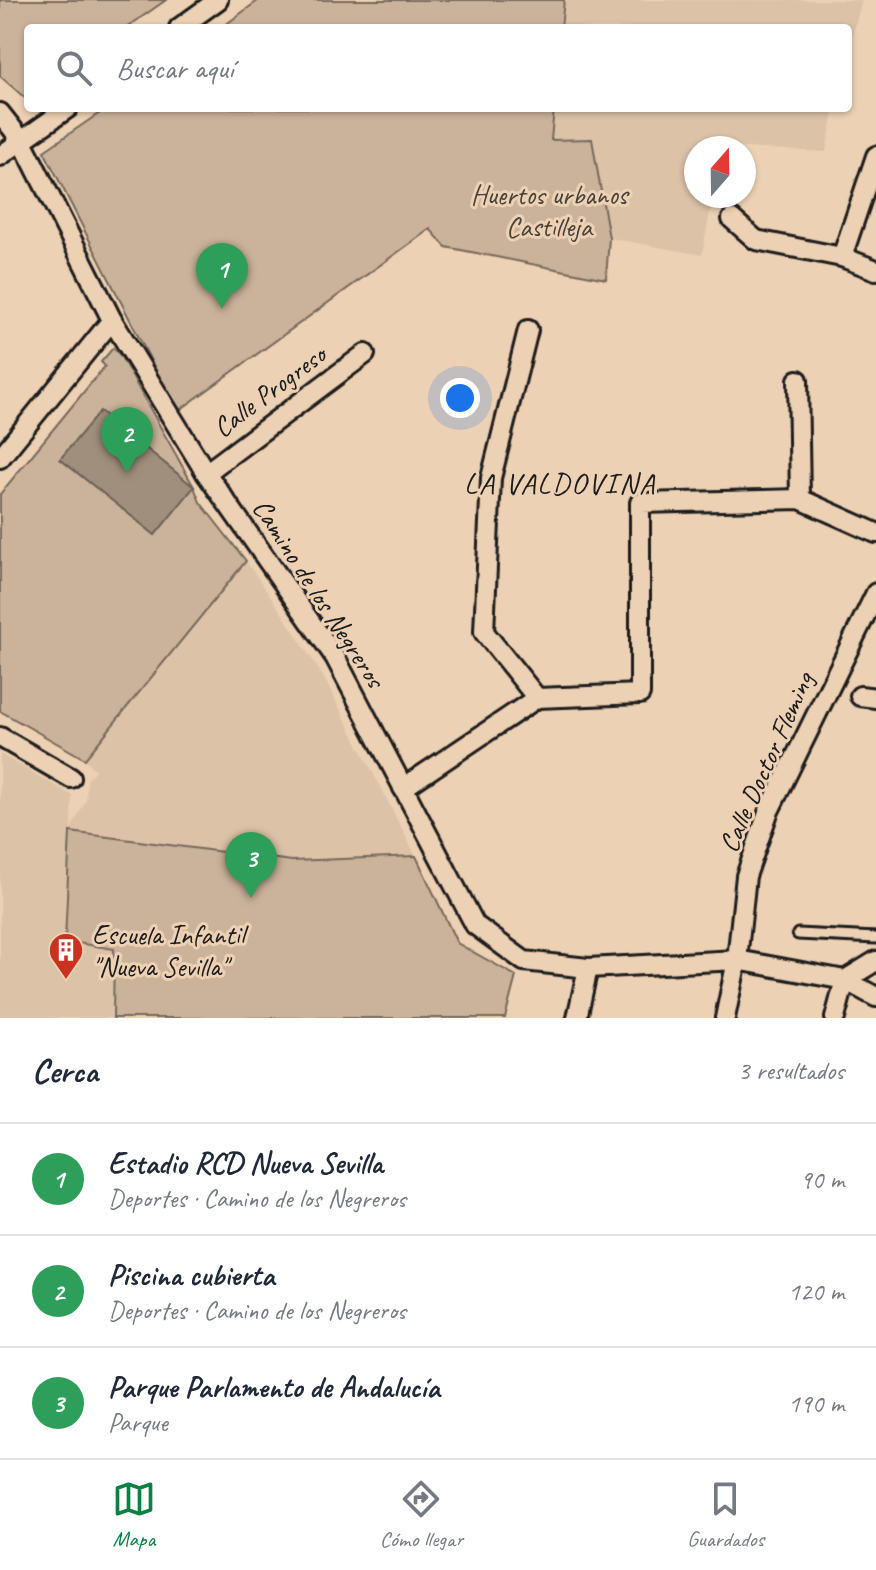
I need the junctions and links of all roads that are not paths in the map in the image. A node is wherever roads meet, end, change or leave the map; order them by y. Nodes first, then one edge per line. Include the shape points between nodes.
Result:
1 (218, 0) edge
2 (185, 24) edge
3 (62, 112) edge
4 (0, 113) edge
5 (22, 141) junction
6 (0, 156) edge
7 (876, 156) edge
8 (732, 219) dead end
9 (842, 257) junction
10 (876, 270) edge
11 (112, 320) junction
12 (528, 330) dead end
13 (365, 354) dead end
14 (798, 380) dead end
15 (0, 458) edge
16 (206, 473) junction
17 (800, 499) junction
18 (876, 533) edge
19 (876, 593) edge
20 (537, 698) junction
21 (0, 737) edge
22 (71, 778) dead end
23 (403, 788) junction
24 (798, 934) dead end
25 (876, 938) edge
26 (737, 960) junction
27 (876, 961) edge
28 (588, 968) junction
29 (845, 980) junction
30 (876, 997) edge
31 (577, 1018) edge
32 (725, 1018) edge
33 (835, 1018) edge

1 - 2 street
3 - 5 street
4 - 5 street, Camino de los Negreros
5 - 6 street
5 - 11 street, Camino de los Negreros
7 - 9 street
8 - 9 street via 756,240
9 - 10 street
11 - 15 street
11 - 16 street, Camino de los Negreros
12 - 20 street via 491,478 484,632
13 - 16 street, Calle Progreso
14 - 17 street
16 - 23 street, Camino de los Negreros via 335,657
17 - 18 street
17 - 20 street via 640,503 640,694
19 - 26 street, Calle Doctor Fleming via 768,813 746,876
20 - 23 street
21 - 22 street
23 - 28 street, Camino de los Negreros via 475,925 524,961
24 - 25 lane
26 - 28 street, Camino de los Negreros
26 - 29 street
26 - 32 street, Calle Doctor Fleming
27 - 29 street
28 - 31 street
29 - 30 street
29 - 33 street

